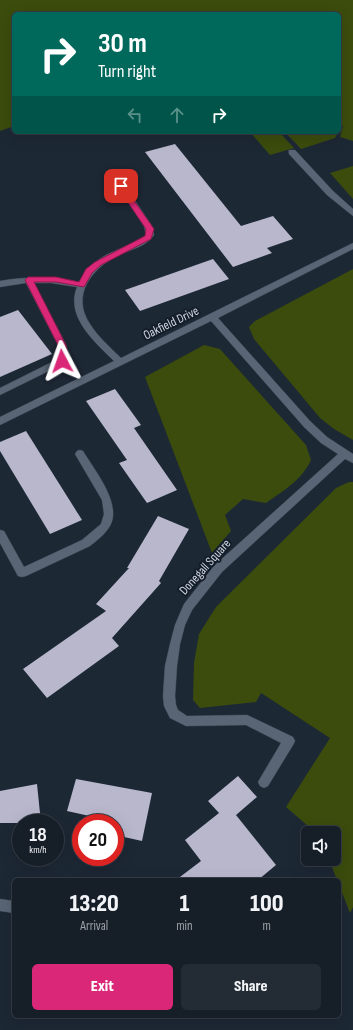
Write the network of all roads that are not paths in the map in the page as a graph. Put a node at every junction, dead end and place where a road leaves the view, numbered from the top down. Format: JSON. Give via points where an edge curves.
{"nodes":[{"id":1,"x":292,"y":152,"type":"dead end"},
{"id":2,"x":121,"y":186,"type":"dead end"},
{"id":3,"x":353,"y":213,"type":"edge"},
{"id":4,"x":353,"y":246,"type":"edge"},
{"id":5,"x":28,"y":280,"type":"junction"},
{"id":6,"x":0,"y":284,"type":"edge"},
{"id":7,"x":81,"y":285,"type":"junction"},
{"id":8,"x":212,"y":317,"type":"junction"},
{"id":9,"x":120,"y":362,"type":"junction"},
{"id":10,"x":0,"y":392,"type":"edge"},
{"id":11,"x":0,"y":421,"type":"edge"},
{"id":12,"x":80,"y":454,"type":"dead end"},
{"id":13,"x":349,"y":457,"type":"edge"},
{"id":14,"x":0,"y":534,"type":"edge"},
{"id":15,"x":264,"y":782,"type":"dead end"},
{"id":16,"x":0,"y":905,"type":"edge"},
{"id":17,"x":12,"y":907,"type":"edge"}],
"edges":[{"from":1,"to":3,"type":"street","via":[[330,193]]},
{"from":2,"to":7,"type":"street","via":[[148,226],[150,235],[98,263],[89,271]]},
{"from":4,"to":8,"type":"street","name":"Oakfield Drive"},
{"from":5,"to":6,"type":"street"},
{"from":5,"to":7,"type":"street","via":[[56,280]]},
{"from":5,"to":10,"type":"street","via":[[62,345],[64,354],[62,361]]},
{"from":7,"to":9,"type":"street","via":[[78,302],[84,322]]},
{"from":8,"to":9,"type":"street","name":"Oakfield Drive"},
{"from":8,"to":13,"type":"street","name":"Donegall Square","via":[[307,424],[324,440]]},
{"from":9,"to":11,"type":"street","name":"Oakfield Drive"},
{"from":12,"to":14,"type":"street","via":[[107,500],[109,510],[105,526],[94,537],[22,573]]},
{"from":13,"to":15,"type":"street","name":"Donegall Square","via":[[237,551],[214,574],[188,606],[174,644],[169,696],[174,714],[186,721],[247,720],[289,741]]},
{"from":16,"to":17,"type":"street"}]}
